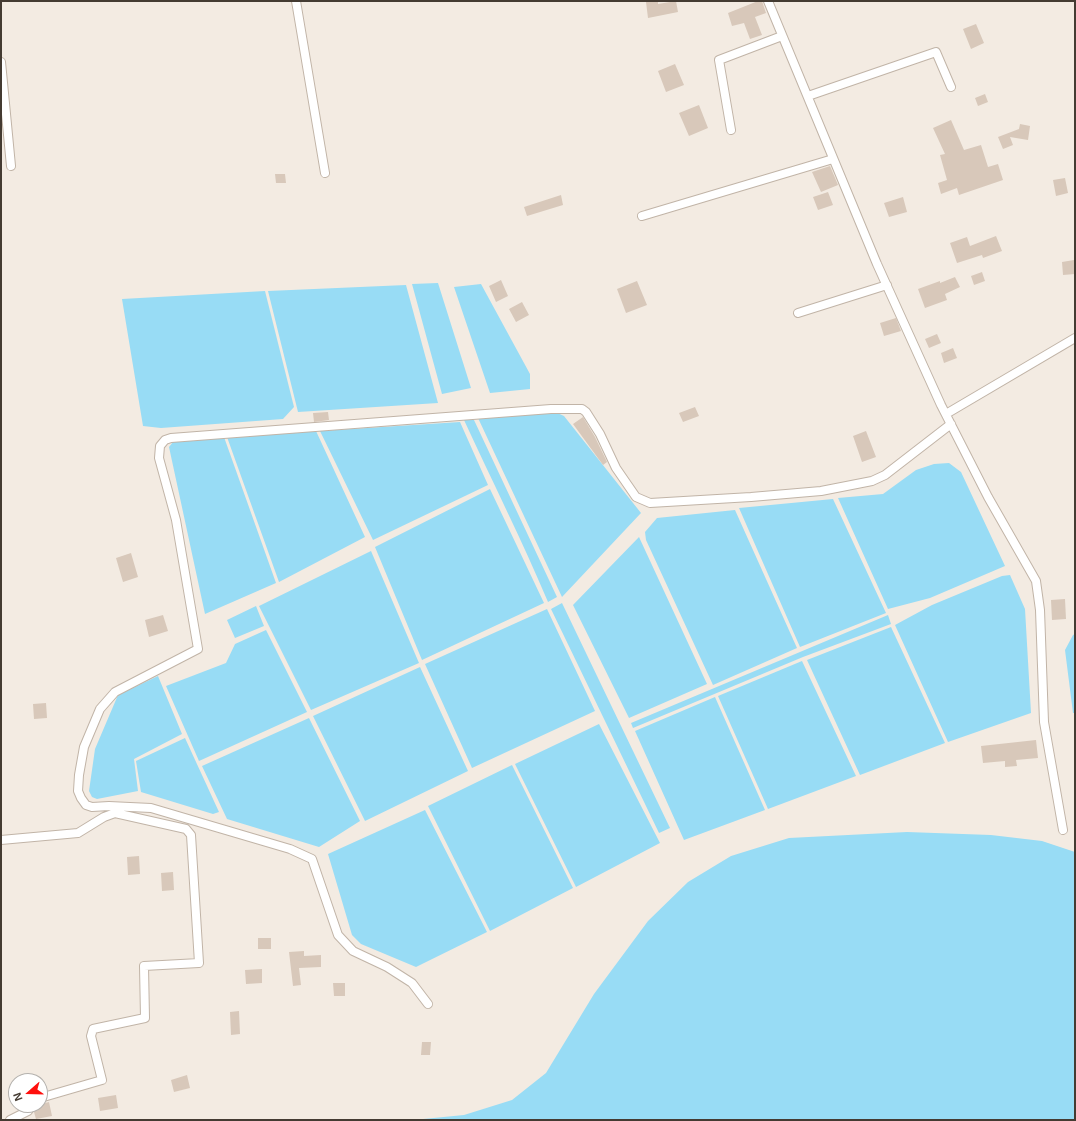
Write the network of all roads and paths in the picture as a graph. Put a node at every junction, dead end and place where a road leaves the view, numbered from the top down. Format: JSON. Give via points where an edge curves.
{"nodes":[{"id":1,"x":296,"y":1,"type":"edge"},
{"id":2,"x":768,"y":1,"type":"edge"},
{"id":3,"x":782,"y":36,"type":"junction"},
{"id":4,"x":1,"y":62,"type":"edge"},
{"id":5,"x":951,"y":87,"type":"dead end"},
{"id":6,"x":808,"y":96,"type":"junction"},
{"id":7,"x":731,"y":130,"type":"dead end"},
{"id":8,"x":833,"y":159,"type":"junction"},
{"id":9,"x":11,"y":166,"type":"dead end"},
{"id":10,"x":325,"y":173,"type":"dead end"},
{"id":11,"x":642,"y":216,"type":"dead end"},
{"id":12,"x":887,"y":285,"type":"junction"},
{"id":13,"x":798,"y":313,"type":"dead end"},
{"id":14,"x":1075,"y":338,"type":"edge"},
{"id":15,"x":946,"y":414,"type":"junction"},
{"id":16,"x":951,"y":424,"type":"junction"},
{"id":17,"x":1063,"y":830,"type":"dead end"},
{"id":18,"x":1,"y":840,"type":"edge"},
{"id":19,"x":428,"y":1004,"type":"dead end"},
{"id":20,"x":48,"y":1096,"type":"edge"},
{"id":21,"x":24,"y":1113,"type":"edge"},
{"id":22,"x":10,"y":1120,"type":"edge"}],
"edges":[{"from":1,"to":10,"type":"street"},
{"from":2,"to":3,"type":"street"},
{"from":3,"to":6,"type":"street"},
{"from":3,"to":7,"type":"street","via":[[719,60]]},
{"from":4,"to":9,"type":"street"},
{"from":5,"to":6,"type":"street","via":[[936,52]]},
{"from":6,"to":8,"type":"street"},
{"from":8,"to":11,"type":"street"},
{"from":8,"to":12,"type":"street"},
{"from":12,"to":13,"type":"street"},
{"from":12,"to":15,"type":"street"},
{"from":14,"to":15,"type":"street"},
{"from":15,"to":16,"type":"street"},
{"from":16,"to":17,"type":"street","via":[[988,497],[1036,581],[1040,610],[1044,722]]},
{"from":16,"to":19,"type":"street","via":[[885,475],[872,481],[821,491],[650,503],[636,497],[616,468],[600,434],[582,409],[551,409],[165,440],[160,446],[160,458],[176,520],[198,649],[115,692],[100,709],[84,747],[78,791],[86,805],[92,807],[151,808],[290,849],[312,859],[338,935],[353,951],[387,967],[412,983]]},
{"from":18,"to":20,"type":"street","via":[[78,833],[115,813],[186,829],[191,835],[199,963],[144,966],[145,1018],[93,1030],[91,1036],[102,1080]]},
{"from":21,"to":22,"type":"street"}]}
